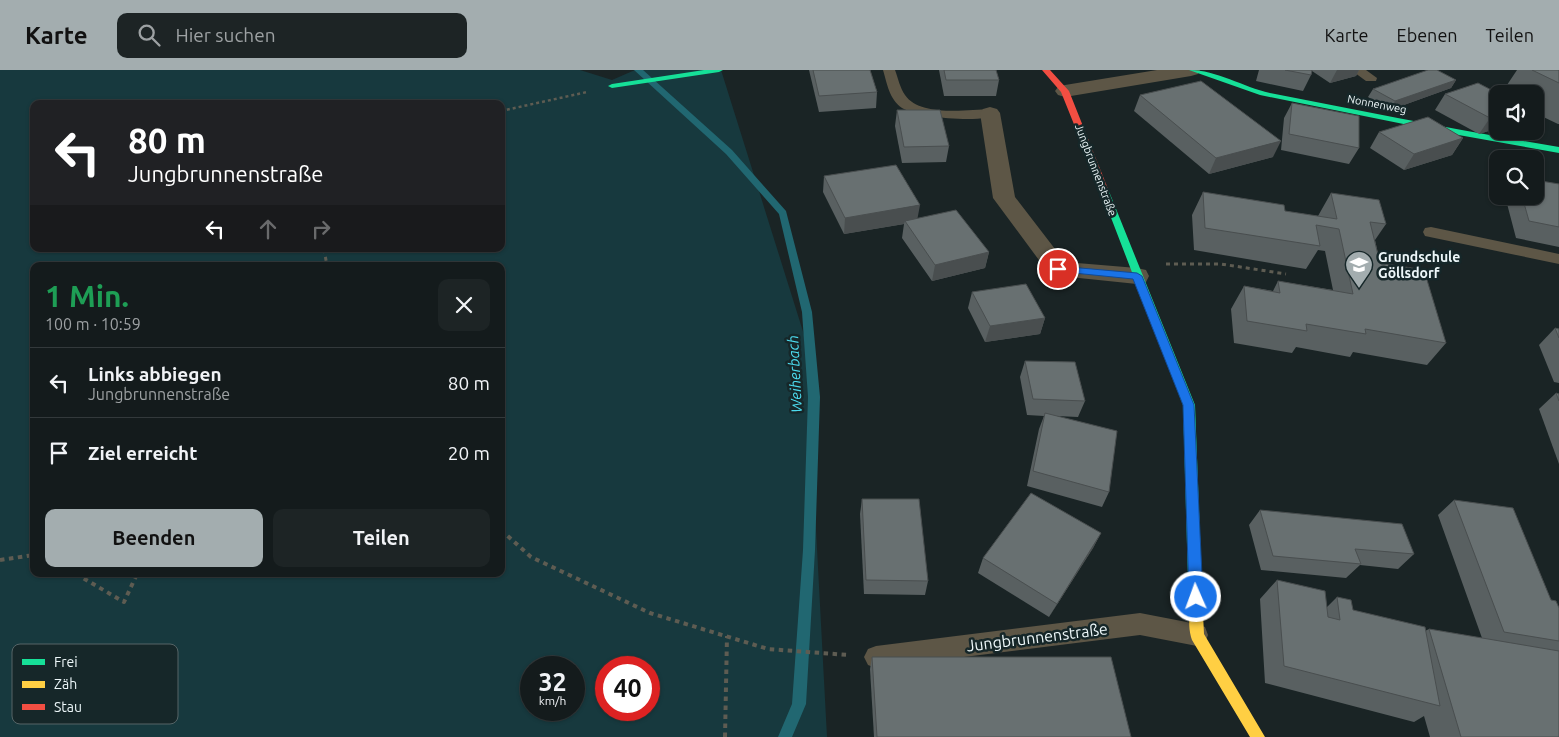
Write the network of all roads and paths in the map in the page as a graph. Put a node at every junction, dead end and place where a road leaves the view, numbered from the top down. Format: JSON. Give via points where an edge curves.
{"nodes":[{"id":1,"x":719,"y":70,"type":"edge"},
{"id":2,"x":889,"y":70,"type":"edge"},
{"id":3,"x":1046,"y":70,"type":"edge"},
{"id":4,"x":1192,"y":70,"type":"edge"},
{"id":5,"x":1357,"y":70,"type":"edge"},
{"id":6,"x":1371,"y":78,"type":"dead end"},
{"id":7,"x":612,"y":86,"type":"joint"},
{"id":8,"x":1065,"y":91,"type":"junction"},
{"id":9,"x":505,"y":110,"type":"edge"},
{"id":10,"x":990,"y":113,"type":"joint"},
{"id":11,"x":1559,"y":150,"type":"edge"},
{"id":12,"x":1431,"y":232,"type":"dead end"},
{"id":13,"x":1559,"y":259,"type":"edge"},
{"id":14,"x":1135,"y":270,"type":"junction"},
{"id":15,"x":1286,"y":274,"type":"dead end"},
{"id":16,"x":505,"y":534,"type":"edge"},
{"id":17,"x":30,"y":556,"type":"edge"},
{"id":18,"x":0,"y":560,"type":"edge"},
{"id":19,"x":81,"y":577,"type":"edge"},
{"id":20,"x":136,"y":577,"type":"edge"},
{"id":21,"x":1198,"y":635,"type":"junction"},
{"id":22,"x":727,"y":636,"type":"junction"},
{"id":23,"x":876,"y":657,"type":"joint"},
{"id":24,"x":725,"y":737,"type":"edge"},
{"id":25,"x":1258,"y":737,"type":"edge"}],
"edges":[{"from":1,"to":7,"type":"street"},
{"from":2,"to":10,"type":"lane","via":[[899,97],[912,108],[930,114]]},
{"from":3,"to":8,"type":"street","name":"Jungbrunnenstraße"},
{"from":4,"to":8,"type":"street"},
{"from":4,"to":11,"type":"street","name":"Nonnenweg","via":[[1260,93]]},
{"from":5,"to":6,"type":"lane"},
{"from":7,"to":9,"type":"path"},
{"from":8,"to":14,"type":"street","name":"Jungbrunnenstraße"},
{"from":10,"to":14,"type":"street","via":[[1004,198],[1058,269]]},
{"from":12,"to":13,"type":"lane"},
{"from":14,"to":15,"type":"path","via":[[1221,264]]},
{"from":14,"to":21,"type":"street","name":"Jungbrunnenstraße","via":[[1189,405]]},
{"from":16,"to":22,"type":"path","via":[[531,557],[650,613]]},
{"from":17,"to":18,"type":"path"},
{"from":19,"to":20,"type":"path","via":[[124,602]]},
{"from":21,"to":23,"type":"lane","name":"Jungbrunnenstraße","via":[[1140,624]]},
{"from":21,"to":25,"type":"street","name":"Jungbrunnenstraße"},
{"from":22,"to":23,"type":"path","via":[[768,649]]},
{"from":22,"to":24,"type":"path"}]}
